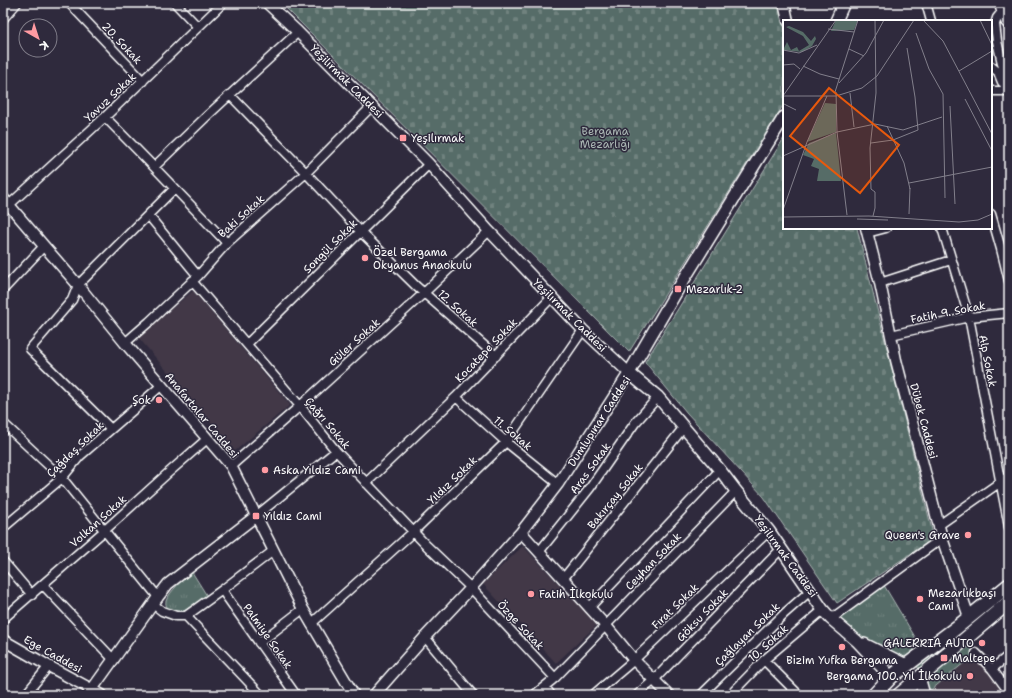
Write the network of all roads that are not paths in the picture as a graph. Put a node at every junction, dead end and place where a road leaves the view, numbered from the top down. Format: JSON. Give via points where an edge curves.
{"nodes":[{"id":1,"x":16,"y":3,"type":"edge"},
{"id":2,"x":69,"y":3,"type":"edge"},
{"id":3,"x":175,"y":3,"type":"edge"},
{"id":4,"x":224,"y":3,"type":"edge"},
{"id":5,"x":267,"y":3,"type":"edge"},
{"id":6,"x":784,"y":3,"type":"edge"},
{"id":7,"x":844,"y":3,"type":"edge"},
{"id":8,"x":926,"y":3,"type":"edge"},
{"id":9,"x":999,"y":3,"type":"edge"},
{"id":10,"x":1001,"y":13,"type":"junction"},
{"id":11,"x":3,"y":19,"type":"edge"},
{"id":12,"x":788,"y":20,"type":"edge"},
{"id":13,"x":836,"y":20,"type":"edge"},
{"id":14,"x":931,"y":20,"type":"edge"},
{"id":15,"x":198,"y":27,"type":"junction"},
{"id":16,"x":1009,"y":27,"type":"edge"},
{"id":17,"x":298,"y":32,"type":"junction"},
{"id":18,"x":992,"y":67,"type":"edge"},
{"id":19,"x":143,"y":81,"type":"junction"},
{"id":20,"x":1007,"y":90,"type":"edge"},
{"id":21,"x":992,"y":91,"type":"edge"},
{"id":22,"x":230,"y":95,"type":"junction"},
{"id":23,"x":372,"y":106,"type":"junction"},
{"id":24,"x":105,"y":117,"type":"junction"},
{"id":25,"x":783,"y":119,"type":"edge"},
{"id":26,"x":428,"y":164,"type":"junction"},
{"id":27,"x":154,"y":166,"type":"junction"},
{"id":28,"x":306,"y":173,"type":"junction"},
{"id":29,"x":175,"y":188,"type":"junction"},
{"id":30,"x":6,"y":201,"type":"edge"},
{"id":31,"x":148,"y":215,"type":"junction"},
{"id":32,"x":992,"y":218,"type":"edge"},
{"id":33,"x":876,"y":229,"type":"edge"},
{"id":34,"x":942,"y":229,"type":"edge"},
{"id":35,"x":866,"y":230,"type":"edge"},
{"id":36,"x":360,"y":231,"type":"junction"},
{"id":37,"x":489,"y":231,"type":"junction"},
{"id":38,"x":227,"y":244,"type":"junction"},
{"id":39,"x":44,"y":246,"type":"junction"},
{"id":40,"x":950,"y":260,"type":"junction"},
{"id":41,"x":195,"y":278,"type":"junction"},
{"id":42,"x":1009,"y":281,"type":"edge"},
{"id":43,"x":880,"y":283,"type":"junction"},
{"id":44,"x":78,"y":285,"type":"junction"},
{"id":45,"x":3,"y":290,"type":"edge"},
{"id":46,"x":424,"y":293,"type":"junction"},
{"id":47,"x":552,"y":297,"type":"junction"},
{"id":48,"x":1009,"y":313,"type":"edge"},
{"id":49,"x":969,"y":317,"type":"junction"},
{"id":50,"x":583,"y":330,"type":"junction"},
{"id":51,"x":891,"y":335,"type":"junction"},
{"id":52,"x":125,"y":343,"type":"junction"},
{"id":53,"x":247,"y":344,"type":"junction"},
{"id":54,"x":496,"y":356,"type":"junction"},
{"id":55,"x":629,"y":373,"type":"junction"},
{"id":56,"x":162,"y":385,"type":"junction"},
{"id":57,"x":456,"y":397,"type":"junction"},
{"id":58,"x":658,"y":397,"type":"junction"},
{"id":59,"x":300,"y":406,"type":"junction"},
{"id":60,"x":3,"y":423,"type":"edge"},
{"id":61,"x":684,"y":427,"type":"junction"},
{"id":62,"x":110,"y":429,"type":"junction"},
{"id":63,"x":207,"y":439,"type":"junction"},
{"id":64,"x":506,"y":442,"type":"junction"},
{"id":65,"x":336,"y":451,"type":"junction"},
{"id":66,"x":231,"y":466,"type":"junction"},
{"id":67,"x":720,"y":470,"type":"junction"},
{"id":68,"x":1009,"y":476,"type":"edge"},
{"id":69,"x":62,"y":478,"type":"junction"},
{"id":70,"x":1000,"y":482,"type":"junction"},
{"id":71,"x":366,"y":483,"type":"junction"},
{"id":72,"x":558,"y":484,"type":"junction"},
{"id":73,"x":736,"y":491,"type":"junction"},
{"id":74,"x":256,"y":516,"type":"junction"},
{"id":75,"x":939,"y":525,"type":"junction"},
{"id":76,"x":1009,"y":527,"type":"edge"},
{"id":77,"x":3,"y":528,"type":"edge"},
{"id":78,"x":769,"y":531,"type":"junction"},
{"id":79,"x":104,"y":532,"type":"junction"},
{"id":80,"x":414,"y":532,"type":"junction"},
{"id":81,"x":521,"y":532,"type":"junction"},
{"id":82,"x":942,"y":538,"type":"junction"},
{"id":83,"x":781,"y":549,"type":"junction"},
{"id":84,"x":273,"y":551,"type":"junction"},
{"id":85,"x":539,"y":552,"type":"junction"},
{"id":86,"x":3,"y":561,"type":"edge"},
{"id":87,"x":563,"y":579,"type":"junction"},
{"id":88,"x":1009,"y":585,"type":"edge"},
{"id":89,"x":43,"y":586,"type":"junction"},
{"id":90,"x":471,"y":588,"type":"junction"},
{"id":91,"x":222,"y":590,"type":"junction"},
{"id":92,"x":810,"y":591,"type":"junction"},
{"id":93,"x":32,"y":595,"type":"junction"},
{"id":94,"x":155,"y":601,"type":"junction"},
{"id":95,"x":1009,"y":602,"type":"edge"},
{"id":96,"x":589,"y":608,"type":"junction"},
{"id":97,"x":303,"y":609,"type":"junction"},
{"id":98,"x":824,"y":610,"type":"junction"},
{"id":99,"x":186,"y":616,"type":"junction"},
{"id":100,"x":969,"y":617,"type":"junction"},
{"id":101,"x":831,"y":619,"type":"junction"},
{"id":102,"x":3,"y":620,"type":"edge"},
{"id":103,"x":311,"y":624,"type":"junction"},
{"id":104,"x":606,"y":626,"type":"junction"},
{"id":105,"x":425,"y":637,"type":"junction"},
{"id":106,"x":3,"y":640,"type":"edge"},
{"id":107,"x":857,"y":641,"type":"junction"},
{"id":108,"x":259,"y":643,"type":"junction"},
{"id":109,"x":976,"y":653,"type":"dead end"},
{"id":110,"x":1009,"y":655,"type":"edge"},
{"id":111,"x":114,"y":660,"type":"junction"},
{"id":112,"x":634,"y":660,"type":"junction"},
{"id":113,"x":764,"y":660,"type":"junction"},
{"id":114,"x":906,"y":665,"type":"junction"},
{"id":115,"x":49,"y":666,"type":"junction"},
{"id":116,"x":992,"y":669,"type":"junction"},
{"id":117,"x":891,"y":677,"type":"junction"},
{"id":118,"x":919,"y":677,"type":"junction"},
{"id":119,"x":556,"y":678,"type":"junction"},
{"id":120,"x":654,"y":680,"type":"junction"},
{"id":121,"x":545,"y":687,"type":"junction"},
{"id":122,"x":90,"y":692,"type":"edge"},
{"id":123,"x":1009,"y":692,"type":"edge"},
{"id":124,"x":905,"y":693,"type":"edge"},
{"id":125,"x":25,"y":695,"type":"edge"},
{"id":126,"x":102,"y":695,"type":"edge"},
{"id":127,"x":261,"y":695,"type":"edge"},
{"id":128,"x":296,"y":695,"type":"edge"},
{"id":129,"x":354,"y":695,"type":"edge"},
{"id":130,"x":374,"y":695,"type":"edge"},
{"id":131,"x":473,"y":695,"type":"edge"},
{"id":132,"x":534,"y":695,"type":"edge"},
{"id":133,"x":552,"y":695,"type":"edge"},
{"id":134,"x":593,"y":695,"type":"edge"},
{"id":135,"x":637,"y":695,"type":"edge"},
{"id":136,"x":669,"y":695,"type":"edge"},
{"id":137,"x":700,"y":695,"type":"edge"},
{"id":138,"x":730,"y":695,"type":"edge"},
{"id":139,"x":799,"y":695,"type":"edge"},
{"id":140,"x":874,"y":695,"type":"edge"},
{"id":141,"x":924,"y":695,"type":"edge"}],
"edges":[{"from":1,"to":11,"type":"street"},
{"from":2,"to":19,"type":"street","name":"20. Sokak"},
{"from":3,"to":15,"type":"street"},
{"from":4,"to":15,"type":"street","name":"Yavuz Sokak"},
{"from":5,"to":17,"type":"street","name":"Yeşilırmak Caddesi"},
{"from":6,"to":12,"type":"street"},
{"from":7,"to":13,"type":"main road"},
{"from":8,"to":14,"type":"street"},
{"from":9,"to":10,"type":"street"},
{"from":10,"to":16,"type":"street"},
{"from":10,"to":20,"type":"street","via":[[997,18],[995,31]]},
{"from":15,"to":19,"type":"street","name":"Yavuz Sokak"},
{"from":17,"to":22,"type":"street"},
{"from":17,"to":23,"type":"street","name":"Yeşilırmak Caddesi"},
{"from":18,"to":20,"type":"street","via":[[998,72]]},
{"from":19,"to":24,"type":"street","name":"Yavuz Sokak"},
{"from":20,"to":21,"type":"street"},
{"from":22,"to":27,"type":"street"},
{"from":22,"to":28,"type":"street","name":"12. Sokak"},
{"from":23,"to":26,"type":"street","name":"Yeşilırmak Caddesi"},
{"from":23,"to":28,"type":"street","name":"Baki Sokak"},
{"from":24,"to":27,"type":"street"},
{"from":24,"to":30,"type":"street","name":"Yavuz Sokak"},
{"from":25,"to":55,"type":"main road","name":"Dumlupınar Caddesi"},
{"from":26,"to":36,"type":"street","name":"Songül Sokak"},
{"from":26,"to":37,"type":"street","name":"Yeşilırmak Caddesi"},
{"from":27,"to":29,"type":"street"},
{"from":28,"to":36,"type":"street","name":"12. Sokak"},
{"from":28,"to":38,"type":"street","name":"Baki Sokak"},
{"from":29,"to":31,"type":"street"},
{"from":29,"to":38,"type":"street"},
{"from":30,"to":39,"type":"street","name":"Anafartalar Caddesi"},
{"from":31,"to":41,"type":"street","name":"Çağrı Sokak"},
{"from":31,"to":44,"type":"street"},
{"from":32,"to":42,"type":"street"},
{"from":33,"to":35,"type":"street"},
{"from":34,"to":40,"type":"street","name":"Alp Sokak"},
{"from":35,"to":43,"type":"street","name":"Dübek Caddesi"},
{"from":36,"to":46,"type":"street","name":"12. Sokak"},
{"from":36,"to":53,"type":"street","name":"Songül Sokak"},
{"from":37,"to":46,"type":"street","name":"Güler Sokak"},
{"from":37,"to":47,"type":"street","name":"Yeşilırmak Caddesi"},
{"from":38,"to":41,"type":"street","name":"Baki Sokak"},
{"from":39,"to":44,"type":"street","name":"Anafartalar Caddesi"},
{"from":39,"to":45,"type":"street"},
{"from":40,"to":43,"type":"street"},
{"from":40,"to":49,"type":"street","name":"Alp Sokak"},
{"from":41,"to":52,"type":"street","name":"Baki Sokak"},
{"from":41,"to":53,"type":"street","name":"Çağrı Sokak"},
{"from":43,"to":51,"type":"street","name":"Dübek Caddesi"},
{"from":44,"to":52,"type":"street","name":"Anafartalar Caddesi"},
{"from":44,"to":62,"type":"street","via":[[72,300],[30,349]]},
{"from":46,"to":54,"type":"street","name":"12. Sokak"},
{"from":46,"to":59,"type":"street","name":"Güler Sokak"},
{"from":47,"to":50,"type":"street","name":"Yeşilırmak Caddesi"},
{"from":47,"to":54,"type":"street","name":"Kocatepe Sokak"},
{"from":48,"to":49,"type":"street","name":"Fatih 9. Sokak"},
{"from":49,"to":51,"type":"street","name":"Fatih 9. Sokak"},
{"from":49,"to":70,"type":"street","name":"Alp Sokak"},
{"from":50,"to":55,"type":"street","name":"Yeşilırmak Caddesi"},
{"from":50,"to":64,"type":"street","name":"Yıldız Sokak"},
{"from":51,"to":75,"type":"street","name":"Dübek Caddesi"},
{"from":52,"to":56,"type":"street","name":"Anafartalar Caddesi"},
{"from":53,"to":59,"type":"street","name":"Çağrı Sokak"},
{"from":54,"to":57,"type":"street","name":"Kocatepe Sokak"},
{"from":55,"to":58,"type":"main road","name":"Yeşilırmak Caddesi"},
{"from":55,"to":72,"type":"street","name":"Dumlupınar Caddesi"},
{"from":56,"to":62,"type":"street","name":"Çağdaş Sokak"},
{"from":56,"to":63,"type":"street","name":"Anafartalar Caddesi"},
{"from":57,"to":64,"type":"street","name":"11. Sokak"},
{"from":57,"to":71,"type":"street","name":"Kocatepe Sokak"},
{"from":58,"to":61,"type":"main road","name":"Yeşilırmak Caddesi"},
{"from":58,"to":85,"type":"street","name":"Aras Sokak","via":[[635,423],[590,488]]},
{"from":59,"to":65,"type":"street","name":"Çağrı Sokak"},
{"from":59,"to":66,"type":"street","name":"Güler Sokak"},
{"from":60,"to":69,"type":"street"},
{"from":61,"to":67,"type":"main road","name":"Yeşilırmak Caddesi"},
{"from":61,"to":87,"type":"street","name":"Bakırçay Sokak"},
{"from":62,"to":69,"type":"street","name":"Çağdaş Sokak","via":[[80,456]]},
{"from":63,"to":66,"type":"street","name":"Anafartalar Caddesi"},
{"from":63,"to":79,"type":"street","name":"Volkan Sokak"},
{"from":64,"to":72,"type":"street","name":"11. Sokak"},
{"from":64,"to":80,"type":"street","name":"Yıldız Sokak"},
{"from":65,"to":71,"type":"street","name":"Çağrı Sokak"},
{"from":65,"to":74,"type":"street"},
{"from":66,"to":74,"type":"street","name":"Anafartalar Caddesi"},
{"from":67,"to":73,"type":"main road","name":"Yeşilırmak Caddesi"},
{"from":67,"to":96,"type":"street"},
{"from":68,"to":70,"type":"street"},
{"from":69,"to":77,"type":"street","name":"Çağdaş Sokak"},
{"from":69,"to":79,"type":"street"},
{"from":70,"to":75,"type":"street"},
{"from":70,"to":76,"type":"street","name":"Alp Sokak"},
{"from":71,"to":80,"type":"street","name":"Çağrı Sokak"},
{"from":72,"to":81,"type":"street","name":"Dumlupınar Caddesi"},
{"from":73,"to":78,"type":"main road","name":"Yeşilırmak Caddesi"},
{"from":73,"to":104,"type":"street","name":"Ceyhan Sokak"},
{"from":74,"to":84,"type":"street","name":"Anafartalar Caddesi"},
{"from":74,"to":94,"type":"street","via":[[168,584]]},
{"from":75,"to":82,"type":"street","name":"Dübek Caddesi"},
{"from":78,"to":83,"type":"main road","name":"Yeşilırmak Caddesi"},
{"from":78,"to":112,"type":"street","name":"Fırat Sokak"},
{"from":79,"to":89,"type":"street","name":"Volkan Sokak"},
{"from":79,"to":94,"type":"street"},
{"from":80,"to":90,"type":"street","name":"Çağrı Sokak"},
{"from":80,"to":103,"type":"street","name":"Yıldız Sokak"},
{"from":81,"to":85,"type":"street"},
{"from":81,"to":90,"type":"street","name":"Dumlupınar Caddesi"},
{"from":82,"to":100,"type":"street","name":"Dübek Caddesi"},
{"from":82,"to":101,"type":"street"},
{"from":83,"to":92,"type":"main road","name":"Yeşilırmak Caddesi"},
{"from":83,"to":120,"type":"street","name":"Göksu Sokak"},
{"from":84,"to":91,"type":"street"},
{"from":84,"to":97,"type":"street","name":"Anafartalar Caddesi"},
{"from":85,"to":87,"type":"street"},
{"from":86,"to":93,"type":"street"},
{"from":87,"to":96,"type":"street"},
{"from":88,"to":100,"type":"main road"},
{"from":89,"to":93,"type":"street","name":"Volkan Sokak"},
{"from":89,"to":111,"type":"street"},
{"from":90,"to":105,"type":"street","name":"Dumlupınar Caddesi"},
{"from":90,"to":119,"type":"street","name":"Özge Sokak"},
{"from":91,"to":99,"type":"street"},
{"from":91,"to":108,"type":"street","name":"Palmiye Sokak"},
{"from":92,"to":98,"type":"main road","name":"Yeşilırmak Caddesi"},
{"from":92,"to":137,"type":"street","name":"Çağlayan Sokak"},
{"from":93,"to":102,"type":"street","name":"Volkan Sokak"},
{"from":94,"to":99,"type":"street","via":[[162,611],[176,616]]},
{"from":94,"to":111,"type":"street"},
{"from":95,"to":118,"type":"main road"},
{"from":96,"to":104,"type":"street"},
{"from":97,"to":103,"type":"street","name":"Anafartalar Caddesi"},
{"from":97,"to":108,"type":"street"},
{"from":98,"to":101,"type":"main road","name":"Yeşilırmak Caddesi"},
{"from":98,"to":113,"type":"street","name":"10. Sokak"},
{"from":99,"to":127,"type":"street"},
{"from":100,"to":114,"type":"main road"},
{"from":101,"to":107,"type":"main road","name":"Yeşilırmak Caddesi"},
{"from":103,"to":129,"type":"street","name":"Anafartalar Caddesi"},
{"from":104,"to":112,"type":"street"},
{"from":104,"to":119,"type":"street","name":"Ceyhan Sokak"},
{"from":105,"to":130,"type":"street","name":"Dumlupınar Caddesi"},
{"from":105,"to":131,"type":"street"},
{"from":106,"to":115,"type":"street","name":"Ege Caddesi"},
{"from":107,"to":114,"type":"main road","name":"Yeşilırmak Caddesi"},
{"from":107,"to":117,"type":"main road","name":"Yeşilırmak Caddesi"},
{"from":108,"to":128,"type":"street","name":"Palmiye Sokak"},
{"from":109,"to":116,"type":"street"},
{"from":110,"to":116,"type":"street"},
{"from":111,"to":122,"type":"street"},
{"from":112,"to":120,"type":"street"},
{"from":112,"to":134,"type":"street","name":"Fırat Sokak"},
{"from":113,"to":138,"type":"street","name":"10. Sokak"},
{"from":113,"to":139,"type":"street"},
{"from":114,"to":117,"type":"main road"},
{"from":114,"to":118,"type":"main road"},
{"from":115,"to":122,"type":"street","name":"Ege Caddesi"},
{"from":115,"to":125,"type":"street"},
{"from":116,"to":123,"type":"street"},
{"from":117,"to":124,"type":"main road"},
{"from":117,"to":140,"type":"main road"},
{"from":118,"to":124,"type":"main road"},
{"from":118,"to":141,"type":"main road"},
{"from":119,"to":121,"type":"street","name":"Ceyhan Sokak"},
{"from":120,"to":135,"type":"street","name":"Göksu Sokak"},
{"from":120,"to":136,"type":"street"},
{"from":121,"to":132,"type":"street","name":"Ceyhan Sokak"},
{"from":121,"to":133,"type":"street"},
{"from":122,"to":126,"type":"street"}]}
